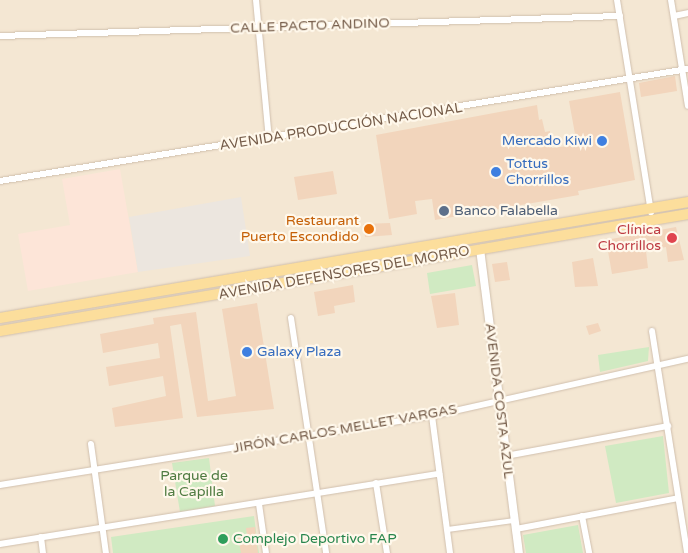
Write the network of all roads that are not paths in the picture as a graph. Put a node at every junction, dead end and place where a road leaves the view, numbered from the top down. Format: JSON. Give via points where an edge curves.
{"nodes":[{"id":1,"x":256,"y":0,"type":"edge"},
{"id":2,"x":617,"y":0,"type":"edge"},
{"id":3,"x":671,"y":0,"type":"edge"},
{"id":4,"x":688,"y":13,"type":"edge"},
{"id":5,"x":620,"y":16,"type":"junction"},
{"id":6,"x":674,"y":16,"type":"junction"},
{"id":7,"x":255,"y":28,"type":"junction"},
{"id":8,"x":0,"y":36,"type":"edge"},
{"id":9,"x":685,"y":70,"type":"edge"},
{"id":10,"x":629,"y":79,"type":"junction"},
{"id":11,"x":688,"y":106,"type":"edge"},
{"id":12,"x":269,"y":139,"type":"junction"},
{"id":13,"x":0,"y":181,"type":"edge"},
{"id":14,"x":688,"y":202,"type":"edge"},
{"id":15,"x":650,"y":208,"type":"junction"},
{"id":16,"x":688,"y":214,"type":"edge"},
{"id":17,"x":652,"y":220,"type":"junction"},
{"id":18,"x":480,"y":249,"type":"junction"},
{"id":19,"x":154,"y":293,"type":"junction"},
{"id":20,"x":156,"y":306,"type":"junction"},
{"id":21,"x":0,"y":318,"type":"edge"},
{"id":22,"x":291,"y":318,"type":"dead end"},
{"id":23,"x":0,"y":331,"type":"edge"},
{"id":24,"x":652,"y":331,"type":"dead end"},
{"id":25,"x":688,"y":359,"type":"edge"},
{"id":26,"x":658,"y":364,"type":"junction"},
{"id":27,"x":499,"y":399,"type":"junction"},
{"id":28,"x":432,"y":416,"type":"junction"},
{"id":29,"x":668,"y":426,"type":"junction"},
{"id":30,"x":311,"y":436,"type":"junction"},
{"id":31,"x":91,"y":444,"type":"dead end"},
{"id":32,"x":506,"y":456,"type":"junction"},
{"id":33,"x":95,"y":470,"type":"junction"},
{"id":34,"x":439,"y":474,"type":"junction"},
{"id":35,"x":376,"y":483,"type":"junction"},
{"id":36,"x":0,"y":485,"type":"edge"},
{"id":37,"x":319,"y":495,"type":"junction"},
{"id":38,"x":678,"y":498,"type":"junction"},
{"id":39,"x":259,"y":504,"type":"junction"},
{"id":40,"x":582,"y":516,"type":"junction"},
{"id":41,"x":514,"y":520,"type":"junction"},
{"id":42,"x":103,"y":528,"type":"junction"},
{"id":43,"x":447,"y":529,"type":"junction"},
{"id":44,"x":516,"y":529,"type":"junction"},
{"id":45,"x":686,"y":534,"type":"edge"},
{"id":46,"x":41,"y":538,"type":"junction"},
{"id":47,"x":0,"y":544,"type":"edge"},
{"id":48,"x":43,"y":553,"type":"edge"},
{"id":49,"x":106,"y":553,"type":"edge"},
{"id":50,"x":266,"y":553,"type":"edge"},
{"id":51,"x":326,"y":553,"type":"edge"},
{"id":52,"x":386,"y":553,"type":"edge"},
{"id":53,"x":450,"y":553,"type":"edge"},
{"id":54,"x":519,"y":553,"type":"edge"},
{"id":55,"x":589,"y":553,"type":"edge"},
{"id":56,"x":688,"y":553,"type":"edge"}],
"edges":[{"from":1,"to":7,"type":"street"},
{"from":2,"to":5,"type":"street"},
{"from":3,"to":6,"type":"street"},
{"from":4,"to":6,"type":"street"},
{"from":5,"to":7,"type":"street","name":"CALLE PACTO ANDINO"},
{"from":5,"to":10,"type":"street"},
{"from":6,"to":9,"type":"street"},
{"from":7,"to":8,"type":"street","name":"CALLE PACTO ANDINO"},
{"from":7,"to":12,"type":"street"},
{"from":9,"to":10,"type":"street","name":"AVENIDA PRODUCCIÓN NACIONAL"},
{"from":9,"to":11,"type":"street"},
{"from":10,"to":12,"type":"street","name":"AVENIDA PRODUCCIÓN NACIONAL"},
{"from":10,"to":15,"type":"street"},
{"from":12,"to":13,"type":"street","name":"AVENIDA PRODUCCIÓN NACIONAL"},
{"from":14,"to":15,"type":"main road","name":"AVENIDA DEFENSORES DEL MORRO"},
{"from":15,"to":17,"type":"street"},
{"from":15,"to":19,"type":"main road","name":"AVENIDA DEFENSORES DEL MORRO"},
{"from":16,"to":17,"type":"main road","name":"AVENIDA DEFENSORES DEL MORRO"},
{"from":17,"to":18,"type":"main road","name":"AVENIDA DEFENSORES DEL MORRO"},
{"from":18,"to":20,"type":"main road","name":"AVENIDA DEFENSORES DEL MORRO"},
{"from":18,"to":27,"type":"street","name":"AVENIDA COSTA AZUL"},
{"from":19,"to":20,"type":"main road"},
{"from":19,"to":21,"type":"main road","name":"AVENIDA DEFENSORES DEL MORRO"},
{"from":20,"to":23,"type":"main road","name":"AVENIDA DEFENSORES DEL MORRO"},
{"from":22,"to":30,"type":"street"},
{"from":24,"to":26,"type":"street"},
{"from":25,"to":26,"type":"street","name":"JIRÓN CARLOS MELLET VARGAS"},
{"from":26,"to":27,"type":"street","name":"JIRÓN CARLOS MELLET VARGAS"},
{"from":26,"to":29,"type":"street"},
{"from":27,"to":28,"type":"street","name":"JIRÓN CARLOS MELLET VARGAS"},
{"from":27,"to":32,"type":"street","name":"AVENIDA COSTA AZUL"},
{"from":28,"to":30,"type":"street","name":"JIRÓN CARLOS MELLET VARGAS"},
{"from":28,"to":34,"type":"street"},
{"from":29,"to":32,"type":"street"},
{"from":29,"to":38,"type":"street"},
{"from":30,"to":33,"type":"street","name":"JIRÓN CARLOS MELLET VARGAS"},
{"from":30,"to":37,"type":"street"},
{"from":31,"to":33,"type":"street"},
{"from":32,"to":41,"type":"street","name":"AVENIDA COSTA AZUL"},
{"from":33,"to":36,"type":"street","name":"JIRÓN CARLOS MELLET VARGAS"},
{"from":33,"to":42,"type":"street"},
{"from":34,"to":35,"type":"street"},
{"from":34,"to":43,"type":"street"},
{"from":35,"to":37,"type":"street"},
{"from":35,"to":52,"type":"street"},
{"from":37,"to":39,"type":"street"},
{"from":37,"to":51,"type":"street"},
{"from":38,"to":40,"type":"street"},
{"from":38,"to":45,"type":"street"},
{"from":39,"to":42,"type":"street"},
{"from":39,"to":50,"type":"street"},
{"from":40,"to":44,"type":"street"},
{"from":40,"to":55,"type":"street"},
{"from":41,"to":43,"type":"street"},
{"from":41,"to":44,"type":"street","name":"AVENIDA COSTA AZUL"},
{"from":42,"to":46,"type":"street"},
{"from":42,"to":49,"type":"street"},
{"from":43,"to":53,"type":"street"},
{"from":44,"to":54,"type":"street","name":"AVENIDA COSTA AZUL"},
{"from":45,"to":56,"type":"street"},
{"from":46,"to":47,"type":"street"},
{"from":46,"to":48,"type":"street"}]}
